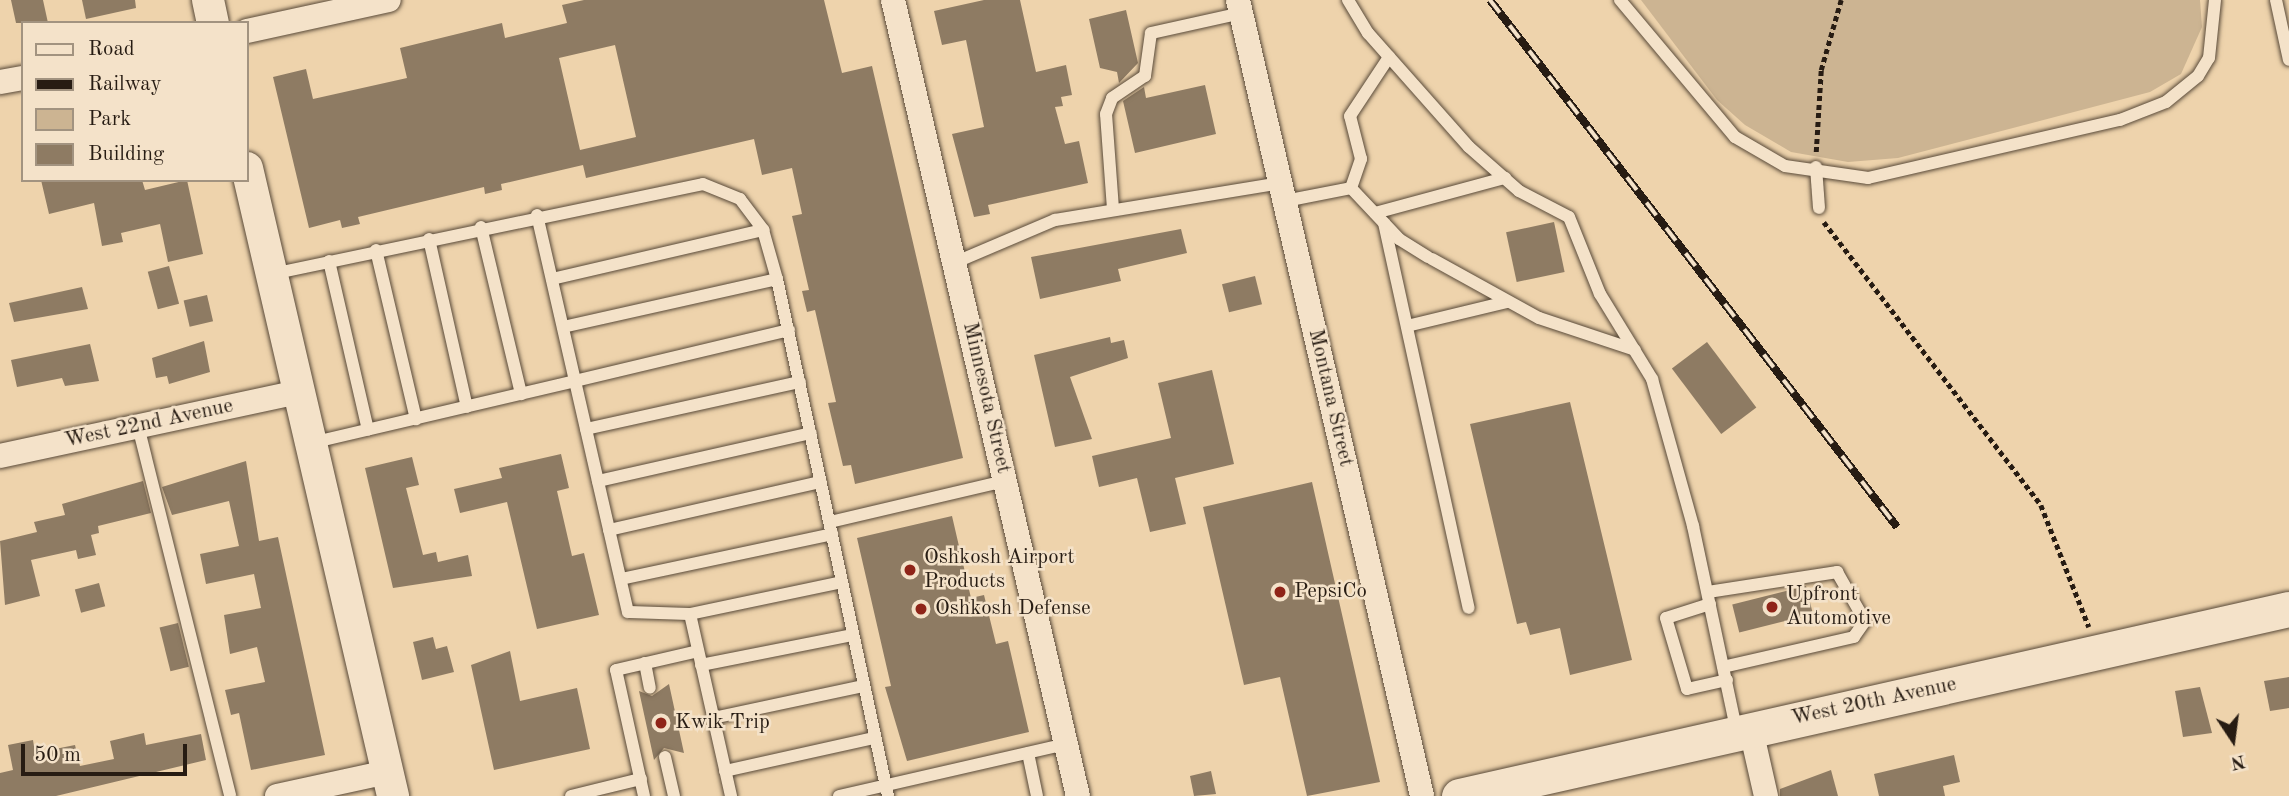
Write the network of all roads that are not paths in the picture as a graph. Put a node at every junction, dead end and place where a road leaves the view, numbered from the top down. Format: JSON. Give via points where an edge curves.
{"nodes":[{"id":1,"x":208,"y":0,"type":"edge"},
{"id":2,"x":389,"y":0,"type":"edge"},
{"id":3,"x":893,"y":0,"type":"edge"},
{"id":4,"x":1348,"y":0,"type":"edge"},
{"id":5,"x":1620,"y":0,"type":"edge"},
{"id":6,"x":2215,"y":0,"type":"edge"},
{"id":7,"x":2276,"y":0,"type":"edge"},
{"id":8,"x":1240,"y":7,"type":"edge"},
{"id":9,"x":213,"y":21,"type":"edge"},
{"id":10,"x":248,"y":31,"type":"edge"},
{"id":11,"x":1389,"y":57,"type":"junction"},
{"id":12,"x":2289,"y":60,"type":"edge"},
{"id":13,"x":21,"y":78,"type":"edge"},
{"id":14,"x":0,"y":82,"type":"edge"},
{"id":15,"x":1816,"y":170,"type":"junction"},
{"id":16,"x":248,"y":172,"type":"edge"},
{"id":17,"x":1505,"y":178,"type":"junction"},
{"id":18,"x":1351,"y":188,"type":"junction"},
{"id":19,"x":1283,"y":192,"type":"junction"},
{"id":20,"x":1819,"y":208,"type":"road end"},
{"id":21,"x":1113,"y":209,"type":"junction"},
{"id":22,"x":1375,"y":213,"type":"junction"},
{"id":23,"x":537,"y":215,"type":"junction"},
{"id":24,"x":1384,"y":223,"type":"junction"},
{"id":25,"x":481,"y":227,"type":"junction"},
{"id":26,"x":763,"y":230,"type":"junction"},
{"id":27,"x":429,"y":239,"type":"junction"},
{"id":28,"x":376,"y":250,"type":"junction"},
{"id":29,"x":329,"y":261,"type":"junction"},
{"id":30,"x":954,"y":263,"type":"junction"},
{"id":31,"x":272,"y":274,"type":"junction"},
{"id":32,"x":552,"y":279,"type":"junction"},
{"id":33,"x":777,"y":279,"type":"junction"},
{"id":34,"x":1507,"y":302,"type":"junction"},
{"id":35,"x":1407,"y":326,"type":"junction"},
{"id":36,"x":563,"y":327,"type":"junction"},
{"id":37,"x":789,"y":330,"type":"junction"},
{"id":38,"x":1634,"y":350,"type":"junction"},
{"id":39,"x":575,"y":381,"type":"junction"},
{"id":40,"x":800,"y":382,"type":"junction"},
{"id":41,"x":298,"y":392,"type":"junction"},
{"id":42,"x":521,"y":394,"type":"junction"},
{"id":43,"x":467,"y":407,"type":"junction"},
{"id":44,"x":416,"y":419,"type":"junction"},
{"id":45,"x":138,"y":426,"type":"junction"},
{"id":46,"x":586,"y":429,"type":"junction"},
{"id":47,"x":368,"y":430,"type":"junction"},
{"id":48,"x":811,"y":433,"type":"junction"},
{"id":49,"x":310,"y":443,"type":"junction"},
{"id":50,"x":0,"y":456,"type":"edge"},
{"id":51,"x":598,"y":481,"type":"junction"},
{"id":52,"x":1005,"y":481,"type":"junction"},
{"id":53,"x":821,"y":482,"type":"junction"},
{"id":54,"x":831,"y":528,"type":"junction"},
{"id":55,"x":609,"y":530,"type":"junction"},
{"id":56,"x":621,"y":579,"type":"junction"},
{"id":57,"x":842,"y":582,"type":"junction"},
{"id":58,"x":1709,"y":598,"type":"junction"},
{"id":59,"x":1469,"y":608,"type":"dead end"},
{"id":60,"x":2289,"y":609,"type":"edge"},
{"id":61,"x":690,"y":614,"type":"junction"},
{"id":62,"x":853,"y":635,"type":"junction"},
{"id":63,"x":698,"y":651,"type":"junction"},
{"id":64,"x":645,"y":663,"type":"junction"},
{"id":65,"x":701,"y":665,"type":"junction"},
{"id":66,"x":1725,"y":673,"type":"junction"},
{"id":67,"x":863,"y":686,"type":"junction"},
{"id":68,"x":650,"y":688,"type":"dead end"},
{"id":69,"x":713,"y":718,"type":"junction"},
{"id":70,"x":1744,"y":731,"type":"junction"},
{"id":71,"x":874,"y":738,"type":"junction"},
{"id":72,"x":1066,"y":744,"type":"junction"},
{"id":73,"x":1028,"y":753,"type":"junction"},
{"id":74,"x":665,"y":757,"type":"dead end"},
{"id":75,"x":725,"y":771,"type":"junction"},
{"id":76,"x":640,"y":779,"type":"junction"},
{"id":77,"x":390,"y":784,"type":"edge"},
{"id":78,"x":887,"y":791,"type":"edge"},
{"id":79,"x":606,"y":792,"type":"edge"},
{"id":80,"x":578,"y":795,"type":"edge"},
{"id":81,"x":230,"y":796,"type":"edge"},
{"id":82,"x":277,"y":796,"type":"edge"},
{"id":83,"x":644,"y":796,"type":"edge"},
{"id":84,"x":674,"y":796,"type":"edge"},
{"id":85,"x":731,"y":796,"type":"edge"},
{"id":86,"x":839,"y":796,"type":"edge"},
{"id":87,"x":1037,"y":796,"type":"edge"},
{"id":88,"x":1078,"y":796,"type":"edge"},
{"id":89,"x":1422,"y":796,"type":"edge"},
{"id":90,"x":1459,"y":796,"type":"edge"},
{"id":91,"x":1766,"y":796,"type":"edge"}],
"edges":[{"from":1,"to":9,"type":"street"},
{"from":2,"to":10,"type":"street"},
{"from":3,"to":30,"type":"street","name":"Minnesota Street"},
{"from":4,"to":11,"type":"lane"},
{"from":5,"to":15,"type":"lane","via":[[1715,120],[1766,158]]},
{"from":6,"to":15,"type":"lane","via":[[2213,46],[2199,76],[2151,109],[1890,177]]},
{"from":7,"to":12,"type":"lane"},
{"from":8,"to":19,"type":"street","name":"Montana Street"},
{"from":8,"to":21,"type":"lane","via":[[1151,33],[1145,76],[1112,97],[1106,114]]},
{"from":11,"to":17,"type":"lane"},
{"from":11,"to":18,"type":"lane","via":[[1350,116],[1361,159]]},
{"from":13,"to":14,"type":"street"},
{"from":15,"to":20,"type":"lane"},
{"from":16,"to":31,"type":"street"},
{"from":17,"to":22,"type":"lane"},
{"from":17,"to":38,"type":"lane","via":[[1569,218],[1600,293]]},
{"from":18,"to":19,"type":"lane"},
{"from":18,"to":22,"type":"lane"},
{"from":19,"to":21,"type":"lane"},
{"from":19,"to":89,"type":"street","name":"Montana Street"},
{"from":21,"to":30,"type":"lane","via":[[1055,220]]},
{"from":22,"to":24,"type":"lane"},
{"from":23,"to":25,"type":"lane"},
{"from":23,"to":26,"type":"lane","via":[[703,184],[740,199]]},
{"from":23,"to":32,"type":"lane"},
{"from":24,"to":34,"type":"lane","via":[[1430,258]]},
{"from":24,"to":35,"type":"lane"},
{"from":25,"to":27,"type":"lane"},
{"from":25,"to":42,"type":"lane"},
{"from":26,"to":32,"type":"lane"},
{"from":26,"to":33,"type":"lane"},
{"from":27,"to":28,"type":"lane"},
{"from":27,"to":43,"type":"lane"},
{"from":28,"to":29,"type":"lane"},
{"from":28,"to":44,"type":"lane"},
{"from":29,"to":31,"type":"lane"},
{"from":29,"to":47,"type":"lane"},
{"from":30,"to":52,"type":"street","name":"Minnesota Street"},
{"from":31,"to":41,"type":"street"},
{"from":32,"to":36,"type":"lane"},
{"from":33,"to":36,"type":"lane"},
{"from":33,"to":37,"type":"lane"},
{"from":34,"to":35,"type":"lane"},
{"from":34,"to":38,"type":"lane"},
{"from":35,"to":59,"type":"lane"},
{"from":36,"to":39,"type":"lane"},
{"from":37,"to":39,"type":"lane"},
{"from":37,"to":40,"type":"lane"},
{"from":38,"to":58,"type":"lane","via":[[1652,379]]},
{"from":39,"to":42,"type":"lane"},
{"from":39,"to":46,"type":"lane"},
{"from":40,"to":46,"type":"lane"},
{"from":40,"to":48,"type":"lane"},
{"from":41,"to":45,"type":"street","name":"West 22nd Avenue"},
{"from":41,"to":49,"type":"street"},
{"from":42,"to":43,"type":"lane"},
{"from":43,"to":44,"type":"lane"},
{"from":44,"to":47,"type":"lane"},
{"from":45,"to":50,"type":"street","name":"West 22nd Avenue"},
{"from":45,"to":81,"type":"lane"},
{"from":46,"to":51,"type":"lane"},
{"from":47,"to":49,"type":"lane"},
{"from":48,"to":51,"type":"lane"},
{"from":48,"to":53,"type":"lane"},
{"from":49,"to":77,"type":"street"},
{"from":51,"to":55,"type":"lane"},
{"from":52,"to":54,"type":"lane"},
{"from":52,"to":72,"type":"street","name":"Minnesota Street"},
{"from":53,"to":54,"type":"lane"},
{"from":53,"to":55,"type":"lane"},
{"from":54,"to":56,"type":"lane"},
{"from":54,"to":57,"type":"lane"},
{"from":55,"to":56,"type":"lane"},
{"from":56,"to":61,"type":"lane","via":[[628,612]]},
{"from":57,"to":61,"type":"lane"},
{"from":57,"to":62,"type":"lane"},
{"from":58,"to":66,"type":"lane"},
{"from":58,"to":66,"type":"lane","via":[[1666,618],[1686,690]]},
{"from":58,"to":66,"type":"lane","via":[[1823,569],[1837,572],[1865,621],[1854,637]]},
{"from":60,"to":70,"type":"main road","name":"West 20th Avenue"},
{"from":61,"to":63,"type":"lane"},
{"from":62,"to":65,"type":"lane"},
{"from":62,"to":67,"type":"lane"},
{"from":63,"to":64,"type":"lane"},
{"from":63,"to":65,"type":"lane"},
{"from":64,"to":68,"type":"lane"},
{"from":64,"to":76,"type":"lane","via":[[615,670]]},
{"from":65,"to":69,"type":"lane"},
{"from":66,"to":70,"type":"lane"},
{"from":67,"to":69,"type":"lane"},
{"from":67,"to":71,"type":"lane"},
{"from":69,"to":75,"type":"lane"},
{"from":70,"to":90,"type":"main road","name":"West 20th Avenue"},
{"from":70,"to":91,"type":"street"},
{"from":71,"to":75,"type":"lane"},
{"from":71,"to":78,"type":"lane"},
{"from":72,"to":73,"type":"lane"},
{"from":72,"to":88,"type":"street","name":"Minnesota Street"},
{"from":73,"to":78,"type":"lane"},
{"from":73,"to":87,"type":"lane"},
{"from":74,"to":84,"type":"lane"},
{"from":75,"to":85,"type":"lane"},
{"from":76,"to":79,"type":"lane"},
{"from":76,"to":83,"type":"lane"},
{"from":77,"to":82,"type":"street"},
{"from":78,"to":86,"type":"lane"},
{"from":79,"to":80,"type":"lane"}]}
